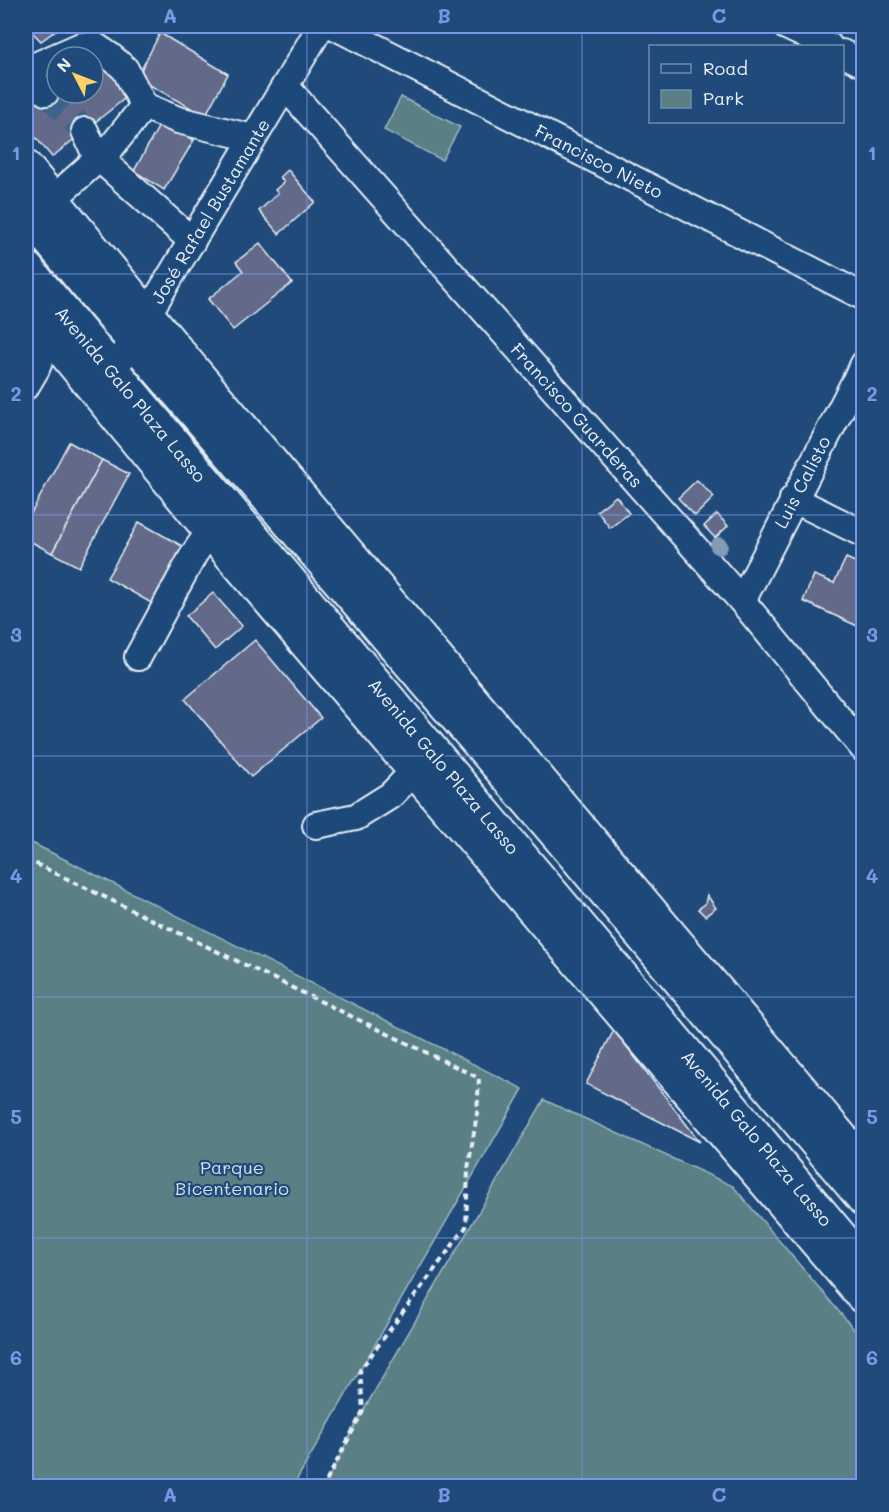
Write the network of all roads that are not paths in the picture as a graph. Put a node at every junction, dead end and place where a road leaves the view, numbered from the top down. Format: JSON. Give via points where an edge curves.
{"nodes":[{"id":1,"x":321,"y":26,"type":"edge"},
{"id":2,"x":334,"y":26,"type":"edge"},
{"id":3,"x":786,"y":26,"type":"edge"},
{"id":4,"x":827,"y":45,"type":"edge"},
{"id":5,"x":844,"y":54,"type":"edge"},
{"id":6,"x":864,"y":64,"type":"edge"},
{"id":7,"x":26,"y":71,"type":"edge"},
{"id":8,"x":285,"y":86,"type":"junction"},
{"id":9,"x":45,"y":91,"type":"tunnel mouth"},
{"id":10,"x":144,"y":106,"type":"junction"},
{"id":11,"x":85,"y":131,"type":"tunnel mouth"},
{"id":12,"x":252,"y":138,"type":"junction"},
{"id":13,"x":99,"y":159,"type":"junction"},
{"id":14,"x":26,"y":167,"type":"edge"},
{"id":15,"x":39,"y":206,"type":"edge"},
{"id":16,"x":192,"y":241,"type":"junction"},
{"id":17,"x":26,"y":267,"type":"edge"},
{"id":18,"x":864,"y":297,"type":"edge"},
{"id":19,"x":26,"y":306,"type":"edge"},
{"id":20,"x":148,"y":314,"type":"junction"},
{"id":21,"x":50,"y":334,"type":"junction"},
{"id":22,"x":133,"y":341,"type":"junction"},
{"id":23,"x":864,"y":364,"type":"edge"},
{"id":24,"x":106,"y":384,"type":"junction"},
{"id":25,"x":26,"y":386,"type":"edge"},
{"id":26,"x":793,"y":499,"type":"junction"},
{"id":27,"x":210,"y":531,"type":"junction"},
{"id":28,"x":864,"y":534,"type":"edge"},
{"id":29,"x":742,"y":601,"type":"junction"},
{"id":30,"x":138,"y":657,"type":"dead end"},
{"id":31,"x":864,"y":749,"type":"edge"},
{"id":32,"x":414,"y":771,"type":"junction"},
{"id":33,"x":316,"y":825,"type":"dead end"},
{"id":34,"x":864,"y":1164,"type":"edge"},
{"id":35,"x":864,"y":1200,"type":"edge"},
{"id":36,"x":864,"y":1264,"type":"edge"},
{"id":37,"x":864,"y":1298,"type":"edge"}],
"edges":[{"from":1,"to":8,"type":"street","name":"José Rafael Bustamante"},
{"from":2,"to":18,"type":"street","name":"Francisco Nieto"},
{"from":3,"to":4,"type":"street"},
{"from":5,"to":6,"type":"street"},
{"from":7,"to":9,"type":"street"},
{"from":7,"to":10,"type":"street","via":[[81,46],[95,46],[124,69]]},
{"from":8,"to":12,"type":"street","name":"José Rafael Bustamante"},
{"from":8,"to":29,"type":"street","name":"Francisco Guarderas"},
{"from":10,"to":12,"type":"street","via":[[178,120]]},
{"from":10,"to":13,"type":"street"},
{"from":11,"to":13,"type":"street"},
{"from":12,"to":16,"type":"street","name":"José Rafael Bustamante"},
{"from":13,"to":15,"type":"street"},
{"from":13,"to":16,"type":"street"},
{"from":14,"to":15,"type":"main road","name":"Avenida Galo Plaza Lasso"},
{"from":15,"to":20,"type":"main road","name":"Avenida Galo Plaza Lasso"},
{"from":15,"to":22,"type":"main road","name":"Avenida Galo Plaza Lasso"},
{"from":16,"to":20,"type":"street","name":"José Rafael Bustamante"},
{"from":17,"to":24,"type":"main road","name":"Avenida Galo Plaza Lasso"},
{"from":19,"to":21,"type":"main road","name":"Avenida Galo Plaza Lasso"},
{"from":20,"to":22,"type":"street","name":"José Rafael Bustamante"},
{"from":20,"to":34,"type":"main road","name":"Avenida Galo Plaza Lasso"},
{"from":21,"to":24,"type":"main road","name":"Avenida Galo Plaza Lasso"},
{"from":21,"to":25,"type":"street"},
{"from":22,"to":24,"type":"street","name":"José Rafael Bustamante"},
{"from":22,"to":35,"type":"main road","name":"Avenida Galo Plaza Lasso"},
{"from":23,"to":26,"type":"street","name":"Luis Calisto"},
{"from":24,"to":27,"type":"main road","name":"Avenida Galo Plaza Lasso"},
{"from":24,"to":36,"type":"main road","name":"Avenida Galo Plaza Lasso"},
{"from":26,"to":28,"type":"street"},
{"from":26,"to":29,"type":"street","name":"Luis Calisto"},
{"from":27,"to":30,"type":"street"},
{"from":27,"to":32,"type":"main road","name":"Avenida Galo Plaza Lasso"},
{"from":29,"to":31,"type":"street","name":"Francisco Guarderas"},
{"from":32,"to":33,"type":"street","via":[[391,795],[356,818]]},
{"from":32,"to":37,"type":"main road","name":"Avenida Galo Plaza Lasso"}]}
